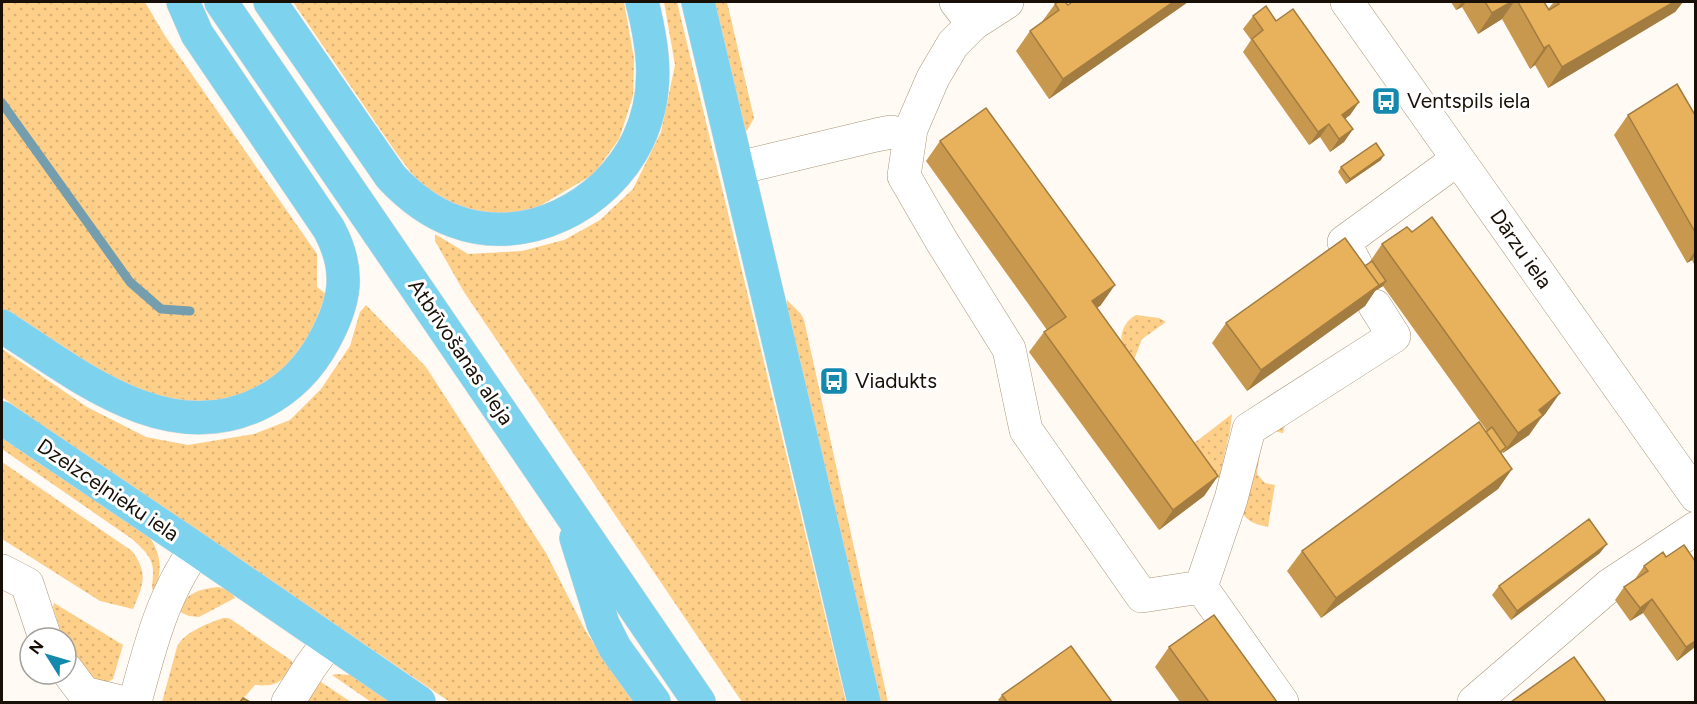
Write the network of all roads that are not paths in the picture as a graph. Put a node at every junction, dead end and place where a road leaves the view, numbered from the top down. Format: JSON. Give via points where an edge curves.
{"nodes":[{"id":1,"x":183,"y":2,"type":"edge"},
{"id":2,"x":221,"y":2,"type":"edge"},
{"id":3,"x":270,"y":2,"type":"edge"},
{"id":4,"x":642,"y":2,"type":"edge"},
{"id":5,"x":698,"y":2,"type":"edge"},
{"id":6,"x":1006,"y":2,"type":"edge"},
{"id":7,"x":1347,"y":2,"type":"edge"},
{"id":8,"x":964,"y":13,"type":"edge"},
{"id":9,"x":910,"y":137,"type":"junction"},
{"id":10,"x":1458,"y":159,"type":"junction"},
{"id":11,"x":738,"y":168,"type":"junction"},
{"id":12,"x":1356,"y":266,"type":"edge"},
{"id":13,"x":1375,"y":306,"type":"edge"},
{"id":14,"x":2,"y":326,"type":"edge"},
{"id":15,"x":2,"y":418,"type":"edge"},
{"id":16,"x":1695,"y":496,"type":"edge"},
{"id":17,"x":564,"y":502,"type":"junction"},
{"id":18,"x":1695,"y":528,"type":"edge"},
{"id":19,"x":196,"y":549,"type":"junction"},
{"id":20,"x":2,"y":571,"type":"edge"},
{"id":21,"x":1201,"y":587,"type":"junction"},
{"id":22,"x":41,"y":626,"type":"edge"},
{"id":23,"x":329,"y":641,"type":"junction"},
{"id":24,"x":78,"y":685,"type":"edge"},
{"id":25,"x":121,"y":702,"type":"edge"},
{"id":26,"x":135,"y":702,"type":"edge"},
{"id":27,"x":288,"y":702,"type":"edge"},
{"id":28,"x":419,"y":702,"type":"edge"},
{"id":29,"x":654,"y":702,"type":"edge"},
{"id":30,"x":699,"y":702,"type":"edge"},
{"id":31,"x":864,"y":702,"type":"edge"},
{"id":32,"x":1282,"y":702,"type":"edge"},
{"id":33,"x":1474,"y":702,"type":"edge"}],
"edges":[{"from":1,"to":14,"type":"main road","via":[[197,34],[338,246],[344,282],[334,319],[318,352],[292,382],[250,408],[227,416],[174,416],[146,409],[99,388]]},
{"from":2,"to":17,"type":"main road","name":"Atbrīvošanas aleja"},
{"from":3,"to":4,"type":"main road","via":[[391,177],[409,196],[454,222],[506,229],[535,225],[585,203],[624,164],[648,110],[654,71],[651,34]]},
{"from":5,"to":11,"type":"main road"},
{"from":6,"to":8,"type":"street"},
{"from":7,"to":10,"type":"street","name":"Dārzu iela"},
{"from":8,"to":9,"type":"street","via":[[953,44],[910,129]]},
{"from":9,"to":11,"type":"street","via":[[891,132]]},
{"from":9,"to":21,"type":"street","via":[[904,176],[1009,349],[1026,430],[1142,596]]},
{"from":10,"to":12,"type":"street","via":[[1344,242]]},
{"from":10,"to":16,"type":"street","name":"Dārzu iela"},
{"from":11,"to":31,"type":"main road"},
{"from":13,"to":21,"type":"street","via":[[1394,336],[1249,429],[1231,499]]},
{"from":15,"to":19,"type":"main road","name":"Dzelzceļnieku iela"},
{"from":17,"to":29,"type":"main road","via":[[603,624],[615,648]]},
{"from":17,"to":30,"type":"main road","name":"Atbrīvošanas aleja"},
{"from":18,"to":33,"type":"street","via":[[1610,585]]},
{"from":19,"to":23,"type":"main road"},
{"from":19,"to":26,"type":"street","name":"Dzelzceļnieku iela","via":[[164,608]]},
{"from":20,"to":22,"type":"street","via":[[27,584]]},
{"from":21,"to":32,"type":"street"},
{"from":23,"to":27,"type":"street"},
{"from":23,"to":28,"type":"main road"},
{"from":24,"to":25,"type":"street","via":[[84,693]]}]}
